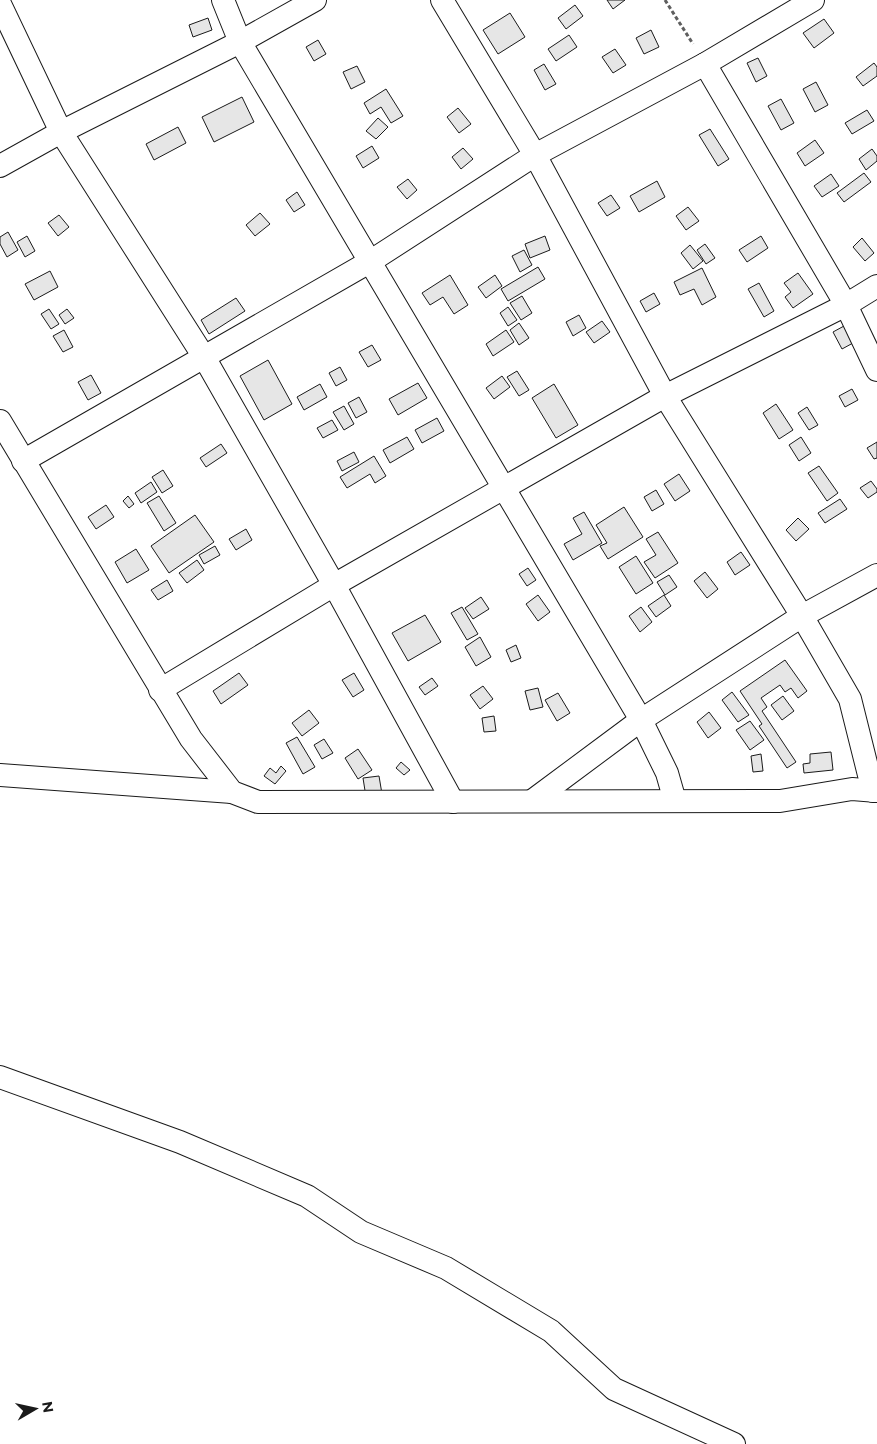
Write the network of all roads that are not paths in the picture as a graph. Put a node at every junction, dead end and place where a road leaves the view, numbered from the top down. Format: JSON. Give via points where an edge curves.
{"nodes":[{"id":1,"x":223,"y":0,"type":"edge"},
{"id":2,"x":315,"y":0,"type":"edge"},
{"id":3,"x":442,"y":0,"type":"edge"},
{"id":4,"x":813,"y":0,"type":"edge"},
{"id":5,"x":0,"y":4,"type":"edge"},
{"id":6,"x":240,"y":42,"type":"junction"},
{"id":7,"x":705,"y":64,"type":"junction"},
{"id":8,"x":61,"y":132,"type":"junction"},
{"id":9,"x":535,"y":155,"type":"junction"},
{"id":10,"x":0,"y":166,"type":"edge"},
{"id":11,"x":371,"y":261,"type":"junction"},
{"id":12,"x":877,"y":286,"type":"edge"},
{"id":13,"x":846,"y":305,"type":"junction"},
{"id":14,"x":204,"y":357,"type":"junction"},
{"id":15,"x":877,"y":370,"type":"edge"},
{"id":16,"x":665,"y":396,"type":"junction"},
{"id":17,"x":0,"y":421,"type":"edge"},
{"id":18,"x":23,"y":461,"type":"junction"},
{"id":19,"x":503,"y":488,"type":"junction"},
{"id":20,"x":877,"y":575,"type":"edge"},
{"id":21,"x":334,"y":585,"type":"junction"},
{"id":22,"x":802,"y":616,"type":"junction"},
{"id":23,"x":160,"y":690,"type":"junction"},
{"id":24,"x":641,"y":720,"type":"junction"},
{"id":25,"x":0,"y":775,"type":"edge"},
{"id":26,"x":875,"y":791,"type":"edge"},
{"id":27,"x":232,"y":792,"type":"junction"},
{"id":28,"x":675,"y":801,"type":"junction"},
{"id":29,"x":453,"y":802,"type":"junction"},
{"id":30,"x":532,"y":802,"type":"junction"},
{"id":31,"x":0,"y":1077,"type":"edge"},
{"id":32,"x":734,"y":1444,"type":"edge"}],
"edges":[{"from":1,"to":6,"type":"street"},
{"from":2,"to":6,"type":"street"},
{"from":3,"to":9,"type":"street"},
{"from":4,"to":7,"type":"street"},
{"from":5,"to":8,"type":"street"},
{"from":6,"to":8,"type":"street"},
{"from":6,"to":11,"type":"street"},
{"from":7,"to":9,"type":"street"},
{"from":7,"to":13,"type":"street"},
{"from":8,"to":10,"type":"street"},
{"from":8,"to":14,"type":"street"},
{"from":9,"to":11,"type":"street"},
{"from":9,"to":16,"type":"street"},
{"from":11,"to":14,"type":"street"},
{"from":11,"to":19,"type":"street"},
{"from":12,"to":13,"type":"street"},
{"from":13,"to":15,"type":"street"},
{"from":13,"to":16,"type":"street"},
{"from":14,"to":18,"type":"street"},
{"from":14,"to":21,"type":"street"},
{"from":16,"to":19,"type":"street"},
{"from":16,"to":22,"type":"street"},
{"from":17,"to":18,"type":"street"},
{"from":18,"to":23,"type":"street"},
{"from":19,"to":21,"type":"street"},
{"from":19,"to":24,"type":"street"},
{"from":20,"to":22,"type":"street"},
{"from":21,"to":23,"type":"street"},
{"from":21,"to":29,"type":"street"},
{"from":22,"to":24,"type":"street"},
{"from":22,"to":26,"type":"street","via":[[850,699]]},
{"from":23,"to":27,"type":"street","via":[[191,740]]},
{"from":24,"to":28,"type":"street","via":[[667,773]]},
{"from":24,"to":30,"type":"street"},
{"from":25,"to":27,"type":"street"},
{"from":26,"to":28,"type":"street","via":[[852,789],[780,801]]},
{"from":27,"to":29,"type":"street","via":[[258,802]]},
{"from":28,"to":30,"type":"street"},
{"from":29,"to":30,"type":"street"},
{"from":31,"to":32,"type":"street","via":[[180,1142],[307,1196],[361,1232],[446,1268],[551,1331],[614,1389]]}]}
